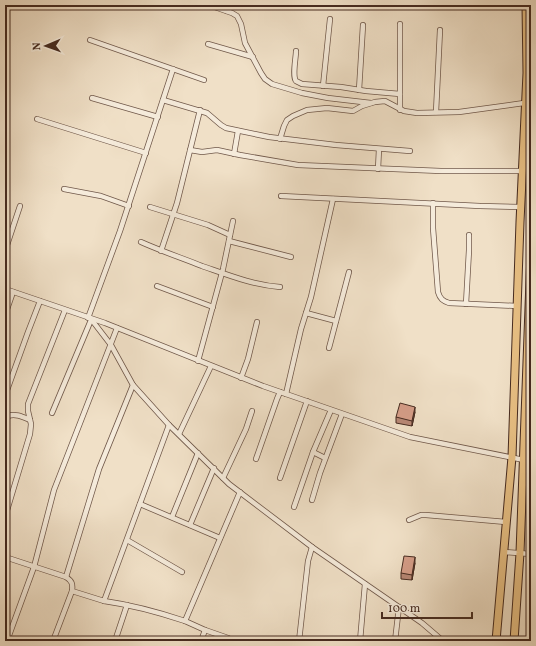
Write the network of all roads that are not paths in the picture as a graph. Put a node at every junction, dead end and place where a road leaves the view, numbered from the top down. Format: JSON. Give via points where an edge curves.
{"nodes":[{"id":1,"x":209,"y":5,"type":"edge"},
{"id":2,"x":228,"y":5,"type":"edge"},
{"id":3,"x":526,"y":5,"type":"edge"},
{"id":4,"x":227,"y":11,"type":"junction"},
{"id":5,"x":330,"y":19,"type":"dead end"},
{"id":6,"x":400,"y":24,"type":"dead end"},
{"id":7,"x":363,"y":25,"type":"dead end"},
{"id":8,"x":440,"y":30,"type":"dead end"},
{"id":9,"x":90,"y":40,"type":"dead end"},
{"id":10,"x":208,"y":44,"type":"dead end"},
{"id":11,"x":296,"y":51,"type":"dead end"},
{"id":12,"x":253,"y":57,"type":"junction"},
{"id":13,"x":173,"y":69,"type":"junction"},
{"id":14,"x":204,"y":80,"type":"dead end"},
{"id":15,"x":323,"y":86,"type":"junction"},
{"id":16,"x":359,"y":90,"type":"junction"},
{"id":17,"x":400,"y":94,"type":"junction"},
{"id":18,"x":92,"y":98,"type":"dead end"},
{"id":19,"x":163,"y":100,"type":"junction"},
{"id":20,"x":528,"y":102,"type":"edge"},
{"id":21,"x":373,"y":103,"type":"junction"},
{"id":22,"x":200,"y":110,"type":"junction"},
{"id":23,"x":400,"y":110,"type":"junction"},
{"id":24,"x":436,"y":112,"type":"junction"},
{"id":25,"x":158,"y":117,"type":"junction"},
{"id":26,"x":37,"y":119,"type":"dead end"},
{"id":27,"x":238,"y":131,"type":"junction"},
{"id":28,"x":280,"y":139,"type":"junction"},
{"id":29,"x":379,"y":148,"type":"junction"},
{"id":30,"x":190,"y":150,"type":"junction"},
{"id":31,"x":410,"y":151,"type":"dead end"},
{"id":32,"x":146,"y":153,"type":"junction"},
{"id":33,"x":234,"y":154,"type":"junction"},
{"id":34,"x":378,"y":169,"type":"junction"},
{"id":35,"x":523,"y":171,"type":"junction"},
{"id":36,"x":64,"y":189,"type":"dead end"},
{"id":37,"x":281,"y":196,"type":"dead end"},
{"id":38,"x":333,"y":199,"type":"junction"},
{"id":39,"x":433,"y":203,"type":"junction"},
{"id":40,"x":20,"y":206,"type":"dead end"},
{"id":41,"x":129,"y":206,"type":"junction"},
{"id":42,"x":150,"y":207,"type":"dead end"},
{"id":43,"x":521,"y":207,"type":"junction"},
{"id":44,"x":173,"y":214,"type":"junction"},
{"id":45,"x":233,"y":221,"type":"dead end"},
{"id":46,"x":230,"y":235,"type":"junction"},
{"id":47,"x":469,"y":235,"type":"dead end"},
{"id":48,"x":229,"y":241,"type":"junction"},
{"id":49,"x":141,"y":242,"type":"dead end"},
{"id":50,"x":161,"y":250,"type":"junction"},
{"id":51,"x":5,"y":251,"type":"edge"},
{"id":52,"x":531,"y":253,"type":"edge"},
{"id":53,"x":290,"y":257,"type":"dead end"},
{"id":54,"x":349,"y":272,"type":"dead end"},
{"id":55,"x":222,"y":273,"type":"junction"},
{"id":56,"x":158,"y":286,"type":"dead end"},
{"id":57,"x":280,"y":287,"type":"dead end"},
{"id":58,"x":5,"y":289,"type":"edge"},
{"id":59,"x":13,"y":292,"type":"junction"},
{"id":60,"x":40,"y":301,"type":"junction"},
{"id":61,"x":466,"y":304,"type":"junction"},
{"id":62,"x":517,"y":306,"type":"junction"},
{"id":63,"x":213,"y":307,"type":"junction"},
{"id":64,"x":65,"y":310,"type":"junction"},
{"id":65,"x":306,"y":313,"type":"junction"},
{"id":66,"x":5,"y":315,"type":"edge"},
{"id":67,"x":90,"y":319,"type":"junction"},
{"id":68,"x":336,"y":321,"type":"junction"},
{"id":69,"x":257,"y":322,"type":"dead end"},
{"id":70,"x":117,"y":328,"type":"junction"},
{"id":71,"x":111,"y":345,"type":"junction"},
{"id":72,"x":329,"y":348,"type":"dead end"},
{"id":73,"x":198,"y":361,"type":"junction"},
{"id":74,"x":211,"y":366,"type":"junction"},
{"id":75,"x":241,"y":378,"type":"junction"},
{"id":76,"x":529,"y":381,"type":"edge"},
{"id":77,"x":133,"y":386,"type":"junction"},
{"id":78,"x":280,"y":392,"type":"junction"},
{"id":79,"x":6,"y":393,"type":"dead end"},
{"id":80,"x":286,"y":394,"type":"junction"},
{"id":81,"x":307,"y":401,"type":"junction"},
{"id":82,"x":331,"y":410,"type":"junction"},
{"id":83,"x":252,"y":411,"type":"dead end"},
{"id":84,"x":52,"y":413,"type":"dead end"},
{"id":85,"x":342,"y":414,"type":"junction"},
{"id":86,"x":30,"y":420,"type":"junction"},
{"id":87,"x":5,"y":425,"type":"edge"},
{"id":88,"x":169,"y":425,"type":"junction"},
{"id":89,"x":179,"y":434,"type":"junction"},
{"id":90,"x":313,"y":452,"type":"junction"},
{"id":91,"x":198,"y":454,"type":"junction"},
{"id":92,"x":512,"y":457,"type":"junction"},
{"id":93,"x":325,"y":458,"type":"junction"},
{"id":94,"x":256,"y":459,"type":"dead end"},
{"id":95,"x":524,"y":460,"type":"junction"},
{"id":96,"x":214,"y":468,"type":"junction"},
{"id":97,"x":223,"y":478,"type":"junction"},
{"id":98,"x":280,"y":478,"type":"dead end"},
{"id":99,"x":240,"y":492,"type":"junction"},
{"id":100,"x":312,"y":500,"type":"dead end"},
{"id":101,"x":140,"y":504,"type":"junction"},
{"id":102,"x":294,"y":507,"type":"dead end"},
{"id":103,"x":5,"y":517,"type":"edge"},
{"id":104,"x":172,"y":518,"type":"junction"},
{"id":105,"x":409,"y":520,"type":"dead end"},
{"id":106,"x":506,"y":522,"type":"junction"},
{"id":107,"x":190,"y":525,"type":"junction"},
{"id":108,"x":220,"y":538,"type":"junction"},
{"id":109,"x":127,"y":540,"type":"junction"},
{"id":110,"x":312,"y":547,"type":"junction"},
{"id":111,"x":504,"y":552,"type":"junction"},
{"id":112,"x":520,"y":553,"type":"junction"},
{"id":113,"x":531,"y":554,"type":"edge"},
{"id":114,"x":5,"y":557,"type":"edge"},
{"id":115,"x":34,"y":567,"type":"junction"},
{"id":116,"x":182,"y":572,"type":"dead end"},
{"id":117,"x":66,"y":577,"type":"junction"},
{"id":118,"x":365,"y":584,"type":"junction"},
{"id":119,"x":72,"y":591,"type":"junction"},
{"id":120,"x":104,"y":601,"type":"junction"},
{"id":121,"x":127,"y":604,"type":"junction"},
{"id":122,"x":399,"y":607,"type":"junction"},
{"id":123,"x":185,"y":621,"type":"junction"},
{"id":124,"x":205,"y":630,"type":"junction"},
{"id":125,"x":228,"y":638,"type":"dead end"},
{"id":126,"x":53,"y":640,"type":"edge"},
{"id":127,"x":7,"y":641,"type":"edge"},
{"id":128,"x":59,"y":641,"type":"edge"},
{"id":129,"x":115,"y":641,"type":"edge"},
{"id":130,"x":201,"y":641,"type":"edge"},
{"id":131,"x":300,"y":641,"type":"edge"},
{"id":132,"x":360,"y":641,"type":"edge"},
{"id":133,"x":395,"y":641,"type":"edge"},
{"id":134,"x":443,"y":641,"type":"edge"},
{"id":135,"x":496,"y":641,"type":"edge"},
{"id":136,"x":514,"y":641,"type":"edge"}],
"edges":[{"from":1,"to":4,"type":"street"},
{"from":2,"to":4,"type":"street"},
{"from":3,"to":20,"type":"main road"},
{"from":4,"to":12,"type":"street","via":[[237,16]]},
{"from":5,"to":15,"type":"street"},
{"from":6,"to":17,"type":"street"},
{"from":7,"to":16,"type":"street"},
{"from":8,"to":24,"type":"street"},
{"from":9,"to":13,"type":"street"},
{"from":10,"to":12,"type":"street"},
{"from":11,"to":15,"type":"street","via":[[294,74],[297,82]]},
{"from":12,"to":21,"type":"street","via":[[265,79],[272,84],[328,98]]},
{"from":13,"to":14,"type":"street"},
{"from":13,"to":19,"type":"street"},
{"from":15,"to":16,"type":"street"},
{"from":16,"to":17,"type":"street"},
{"from":17,"to":23,"type":"street"},
{"from":18,"to":25,"type":"street"},
{"from":19,"to":22,"type":"street"},
{"from":19,"to":25,"type":"street"},
{"from":20,"to":24,"type":"street","via":[[459,112]]},
{"from":20,"to":35,"type":"main road"},
{"from":21,"to":23,"type":"street","via":[[385,101]]},
{"from":21,"to":28,"type":"street","via":[[354,110],[307,110],[287,120]]},
{"from":22,"to":27,"type":"street","via":[[226,128]]},
{"from":22,"to":30,"type":"street"},
{"from":23,"to":24,"type":"street"},
{"from":25,"to":32,"type":"street"},
{"from":26,"to":32,"type":"street"},
{"from":27,"to":28,"type":"street"},
{"from":27,"to":33,"type":"street"},
{"from":28,"to":29,"type":"street"},
{"from":29,"to":31,"type":"street"},
{"from":29,"to":34,"type":"street"},
{"from":30,"to":33,"type":"street","via":[[218,150]]},
{"from":30,"to":44,"type":"street"},
{"from":32,"to":41,"type":"street"},
{"from":33,"to":34,"type":"street","via":[[298,165]]},
{"from":34,"to":35,"type":"street"},
{"from":35,"to":43,"type":"main road"},
{"from":36,"to":41,"type":"street","via":[[101,196]]},
{"from":37,"to":38,"type":"street"},
{"from":38,"to":39,"type":"street"},
{"from":38,"to":65,"type":"street"},
{"from":39,"to":43,"type":"street"},
{"from":39,"to":61,"type":"street","via":[[438,292],[444,302]]},
{"from":40,"to":51,"type":"street"},
{"from":41,"to":67,"type":"street"},
{"from":42,"to":44,"type":"street"},
{"from":43,"to":62,"type":"main road"},
{"from":44,"to":46,"type":"street"},
{"from":44,"to":50,"type":"street"},
{"from":45,"to":46,"type":"street"},
{"from":46,"to":48,"type":"street"},
{"from":47,"to":61,"type":"street"},
{"from":48,"to":53,"type":"street"},
{"from":48,"to":55,"type":"street"},
{"from":49,"to":50,"type":"street"},
{"from":50,"to":55,"type":"street"},
{"from":52,"to":76,"type":"main road"},
{"from":54,"to":68,"type":"street"},
{"from":55,"to":57,"type":"street","via":[[255,284]]},
{"from":55,"to":63,"type":"street"},
{"from":56,"to":63,"type":"street"},
{"from":58,"to":59,"type":"street"},
{"from":59,"to":60,"type":"street"},
{"from":59,"to":66,"type":"street"},
{"from":60,"to":64,"type":"street"},
{"from":60,"to":79,"type":"street"},
{"from":61,"to":62,"type":"street"},
{"from":62,"to":92,"type":"main road"},
{"from":63,"to":73,"type":"street"},
{"from":64,"to":67,"type":"street"},
{"from":64,"to":86,"type":"street","via":[[28,404]]},
{"from":65,"to":68,"type":"street"},
{"from":65,"to":80,"type":"street"},
{"from":67,"to":70,"type":"street"},
{"from":67,"to":71,"type":"street"},
{"from":67,"to":84,"type":"street"},
{"from":68,"to":72,"type":"street"},
{"from":69,"to":75,"type":"street"},
{"from":70,"to":71,"type":"street"},
{"from":70,"to":73,"type":"street"},
{"from":71,"to":77,"type":"street"},
{"from":71,"to":115,"type":"street","via":[[54,490]]},
{"from":73,"to":74,"type":"street"},
{"from":74,"to":75,"type":"street"},
{"from":74,"to":89,"type":"street"},
{"from":75,"to":78,"type":"street"},
{"from":76,"to":95,"type":"main road"},
{"from":77,"to":88,"type":"street"},
{"from":77,"to":117,"type":"street","via":[[99,469]]},
{"from":78,"to":80,"type":"street"},
{"from":78,"to":94,"type":"street"},
{"from":80,"to":81,"type":"street"},
{"from":81,"to":82,"type":"street"},
{"from":81,"to":98,"type":"street"},
{"from":82,"to":85,"type":"street"},
{"from":82,"to":90,"type":"street"},
{"from":83,"to":97,"type":"street"},
{"from":85,"to":92,"type":"street","via":[[410,437]]},
{"from":85,"to":93,"type":"street"},
{"from":86,"to":87,"type":"street","via":[[11,414]]},
{"from":86,"to":103,"type":"street","via":[[30,434]]},
{"from":88,"to":89,"type":"street"},
{"from":88,"to":101,"type":"street"},
{"from":89,"to":91,"type":"street"},
{"from":90,"to":93,"type":"street"},
{"from":90,"to":102,"type":"street"},
{"from":91,"to":96,"type":"street"},
{"from":91,"to":104,"type":"street"},
{"from":92,"to":95,"type":"street"},
{"from":92,"to":106,"type":"main road"},
{"from":93,"to":100,"type":"street"},
{"from":95,"to":112,"type":"main road"},
{"from":96,"to":97,"type":"street"},
{"from":96,"to":107,"type":"street"},
{"from":97,"to":99,"type":"street"},
{"from":99,"to":108,"type":"street"},
{"from":99,"to":110,"type":"street"},
{"from":101,"to":104,"type":"street"},
{"from":101,"to":109,"type":"street"},
{"from":104,"to":107,"type":"street"},
{"from":105,"to":106,"type":"street","via":[[426,515]]},
{"from":106,"to":111,"type":"main road"},
{"from":107,"to":108,"type":"street"},
{"from":108,"to":123,"type":"street"},
{"from":109,"to":116,"type":"street"},
{"from":109,"to":120,"type":"street"},
{"from":110,"to":118,"type":"street"},
{"from":110,"to":131,"type":"street","via":[[308,561]]},
{"from":111,"to":112,"type":"street"},
{"from":111,"to":135,"type":"main road"},
{"from":112,"to":113,"type":"street"},
{"from":112,"to":136,"type":"main road"},
{"from":114,"to":115,"type":"street"},
{"from":115,"to":117,"type":"street"},
{"from":115,"to":127,"type":"street"},
{"from":117,"to":119,"type":"street","via":[[73,584]]},
{"from":118,"to":122,"type":"street"},
{"from":118,"to":132,"type":"street"},
{"from":119,"to":120,"type":"street"},
{"from":119,"to":126,"type":"street"},
{"from":120,"to":121,"type":"street"},
{"from":121,"to":123,"type":"street"},
{"from":121,"to":129,"type":"street"},
{"from":122,"to":133,"type":"street"},
{"from":122,"to":134,"type":"street"},
{"from":123,"to":124,"type":"street"},
{"from":124,"to":125,"type":"street"},
{"from":124,"to":130,"type":"street"},
{"from":126,"to":128,"type":"street"}]}
